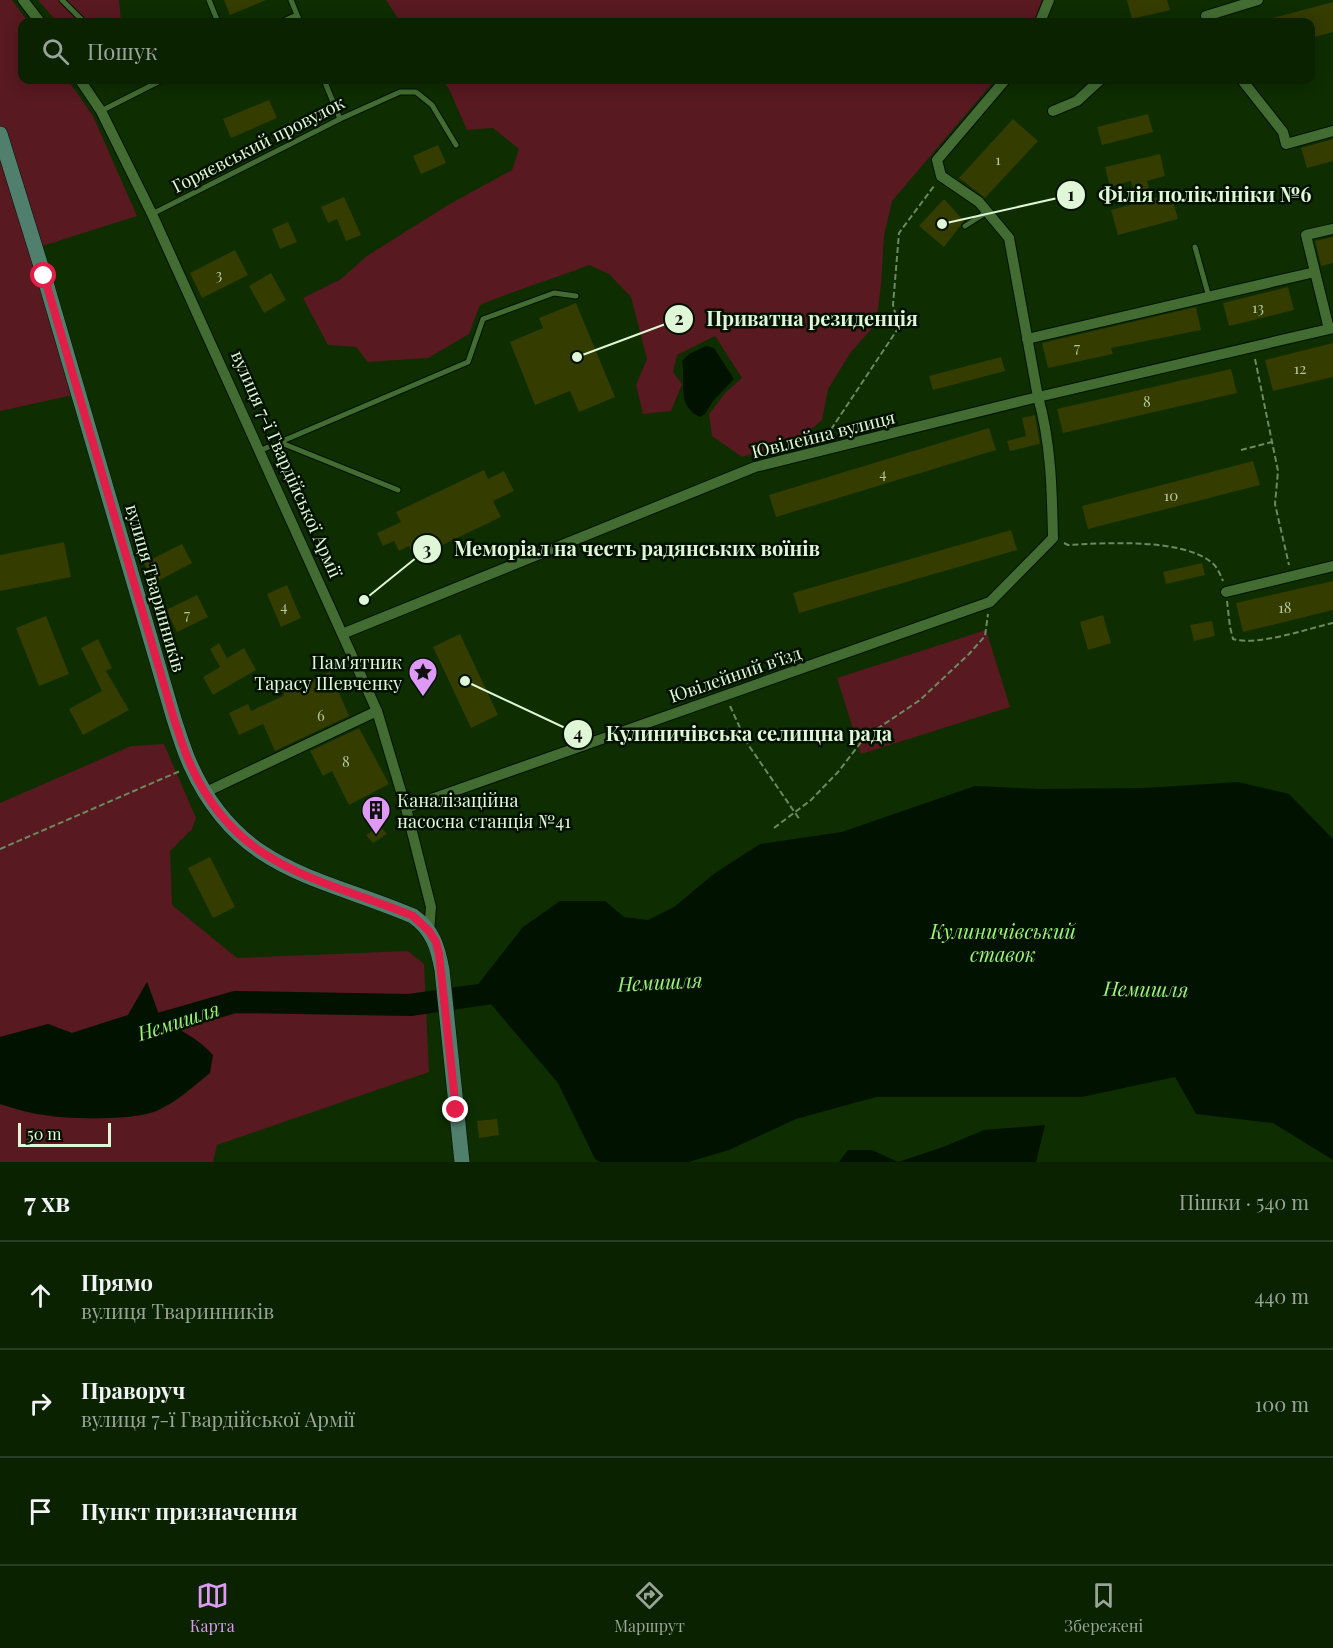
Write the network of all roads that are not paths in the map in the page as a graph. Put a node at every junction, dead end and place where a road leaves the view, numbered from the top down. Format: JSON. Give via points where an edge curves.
{"nodes":[{"id":1,"x":23,"y":0,"type":"edge"},
{"id":2,"x":62,"y":0,"type":"edge"},
{"id":3,"x":209,"y":0,"type":"edge"},
{"id":4,"x":291,"y":0,"type":"edge"},
{"id":5,"x":1049,"y":0,"type":"edge"},
{"id":6,"x":1258,"y":0,"type":"edge"},
{"id":7,"x":297,"y":15,"type":"junction"},
{"id":8,"x":37,"y":18,"type":"edge"},
{"id":9,"x":80,"y":18,"type":"edge"},
{"id":10,"x":216,"y":18,"type":"edge"},
{"id":11,"x":290,"y":18,"type":"edge"},
{"id":12,"x":298,"y":18,"type":"edge"},
{"id":13,"x":1042,"y":18,"type":"edge"},
{"id":14,"x":1206,"y":18,"type":"edge"},
{"id":15,"x":83,"y":84,"type":"edge"},
{"id":16,"x":148,"y":84,"type":"edge"},
{"id":17,"x":326,"y":84,"type":"edge"},
{"id":18,"x":1002,"y":84,"type":"edge"},
{"id":19,"x":1096,"y":84,"type":"edge"},
{"id":20,"x":1245,"y":84,"type":"edge"},
{"id":21,"x":101,"y":111,"type":"junction"},
{"id":22,"x":1053,"y":111,"type":"dead end"},
{"id":23,"x":340,"y":120,"type":"junction"},
{"id":24,"x":1333,"y":131,"type":"edge"},
{"id":25,"x":0,"y":134,"type":"edge"},
{"id":26,"x":456,"y":146,"type":"dead end"},
{"id":27,"x":987,"y":212,"type":"junction"},
{"id":28,"x":152,"y":214,"type":"junction"},
{"id":29,"x":965,"y":226,"type":"dead end"},
{"id":30,"x":1333,"y":229,"type":"edge"},
{"id":31,"x":1195,"y":247,"type":"dead end"},
{"id":32,"x":1315,"y":272,"type":"junction"},
{"id":33,"x":576,"y":296,"type":"dead end"},
{"id":34,"x":1209,"y":297,"type":"junction"},
{"id":35,"x":1331,"y":328,"type":"edge"},
{"id":36,"x":1027,"y":339,"type":"junction"},
{"id":37,"x":1038,"y":397,"type":"junction"},
{"id":38,"x":279,"y":442,"type":"junction"},
{"id":39,"x":259,"y":451,"type":"junction"},
{"id":40,"x":398,"y":490,"type":"dead end"},
{"id":41,"x":1333,"y":567,"type":"edge"},
{"id":42,"x":1226,"y":592,"type":"road end"},
{"id":43,"x":342,"y":634,"type":"junction"},
{"id":44,"x":376,"y":711,"type":"junction"},
{"id":45,"x":206,"y":792,"type":"junction"},
{"id":46,"x":406,"y":808,"type":"junction"},
{"id":47,"x":429,"y":931,"type":"junction"},
{"id":48,"x":462,"y":1162,"type":"edge"}],
"edges":[{"from":1,"to":8,"type":"street"},
{"from":2,"to":9,"type":"lane"},
{"from":3,"to":10,"type":"lane"},
{"from":4,"to":7,"type":"lane"},
{"from":5,"to":13,"type":"street"},
{"from":6,"to":14,"type":"street"},
{"from":7,"to":11,"type":"lane"},
{"from":7,"to":12,"type":"lane"},
{"from":15,"to":21,"type":"street","name":"вулиця 7-ї Гвардійської Армії"},
{"from":16,"to":21,"type":"lane"},
{"from":17,"to":23,"type":"lane"},
{"from":18,"to":27,"type":"street","via":[[937,160],[941,176],[980,202]]},
{"from":19,"to":22,"type":"street","via":[[1077,101]]},
{"from":20,"to":24,"type":"street","via":[[1283,132],[1286,144]]},
{"from":21,"to":28,"type":"street","name":"вулиця 7-ї Гвардійської Армії"},
{"from":23,"to":26,"type":"lane","name":"Горяєвський провулок","via":[[400,92],[416,93],[432,105]]},
{"from":23,"to":28,"type":"lane","name":"Горяєвський провулок"},
{"from":25,"to":45,"type":"main road","name":"вулиця Тваринників","via":[[174,719],[191,766]]},
{"from":27,"to":29,"type":"lane"},
{"from":27,"to":36,"type":"street","via":[[1009,238]]},
{"from":28,"to":39,"type":"street","name":"вулиця 7-ї Гвардійської Армії"},
{"from":30,"to":32,"type":"street","via":[[1306,235]]},
{"from":31,"to":34,"type":"lane"},
{"from":32,"to":34,"type":"street"},
{"from":32,"to":35,"type":"street"},
{"from":33,"to":38,"type":"lane","via":[[554,293],[483,319],[468,362]]},
{"from":34,"to":36,"type":"street"},
{"from":35,"to":37,"type":"street","name":"Ювілейна вулиця"},
{"from":36,"to":37,"type":"street"},
{"from":37,"to":43,"type":"street","name":"Ювілейна вулиця","via":[[755,467]]},
{"from":37,"to":46,"type":"street","name":"Ювілейний в'їзд","via":[[1051,484],[1053,538],[990,602]]},
{"from":38,"to":39,"type":"lane"},
{"from":38,"to":40,"type":"lane"},
{"from":39,"to":43,"type":"street","name":"вулиця 7-ї Гвардійської Армії"},
{"from":41,"to":42,"type":"street"},
{"from":43,"to":44,"type":"street","name":"вулиця 7-ї Гвардійської Армії"},
{"from":44,"to":45,"type":"street"},
{"from":44,"to":46,"type":"street","name":"вулиця 7-ї Гвардійської Армії"},
{"from":45,"to":47,"type":"main road","name":"вулиця Тваринників","via":[[228,825],[274,861],[413,916]]},
{"from":46,"to":47,"type":"street","name":"вулиця 7-ї Гвардійської Армії","via":[[431,907]]},
{"from":47,"to":48,"type":"main road","name":"вулиця 7-ї Гвардійської Армії","via":[[436,942],[442,970]]}]}
